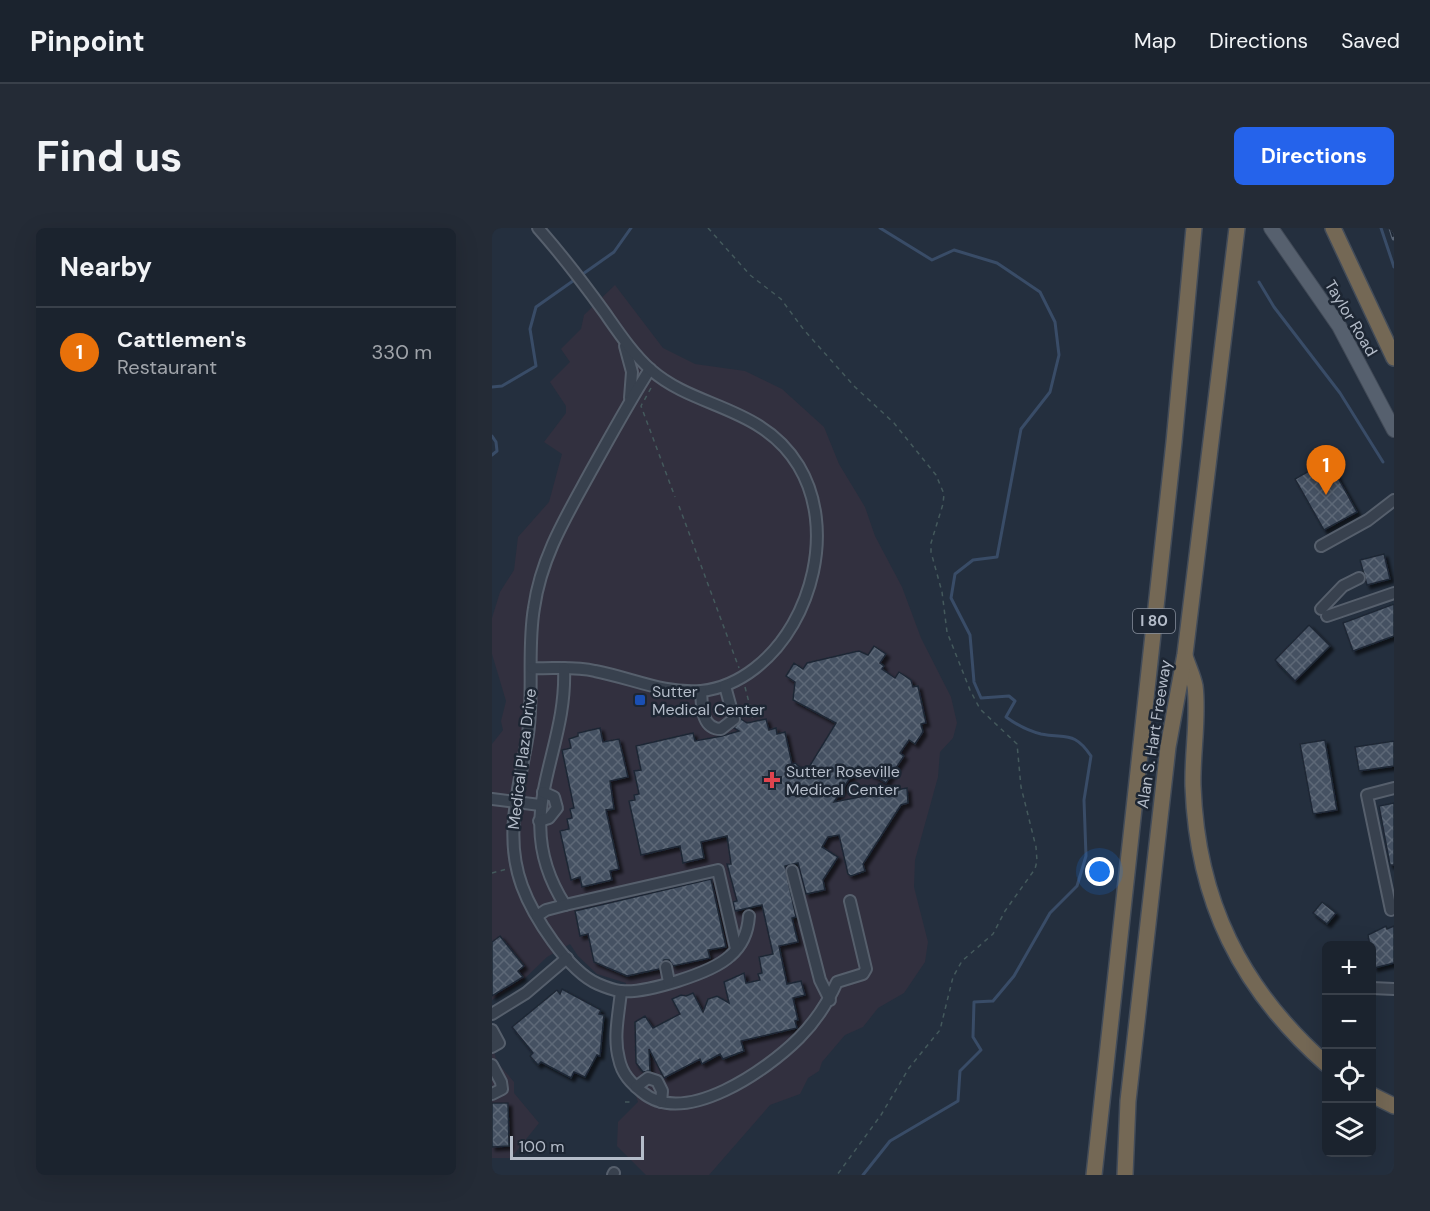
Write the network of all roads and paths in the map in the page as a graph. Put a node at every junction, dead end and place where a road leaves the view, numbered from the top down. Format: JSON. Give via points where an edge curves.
{"nodes":[{"id":1,"x":538,"y":228,"type":"edge"},
{"id":2,"x":708,"y":228,"type":"edge"},
{"id":3,"x":1194,"y":228,"type":"edge"},
{"id":4,"x":1237,"y":228,"type":"edge"},
{"id":5,"x":1333,"y":228,"type":"edge"},
{"id":6,"x":1275,"y":233,"type":"edge"},
{"id":7,"x":622,"y":336,"type":"junction"},
{"id":8,"x":1394,"y":358,"type":"edge"},
{"id":9,"x":650,"y":369,"type":"junction"},
{"id":10,"x":651,"y":388,"type":"dead end"},
{"id":11,"x":628,"y":407,"type":"junction"},
{"id":12,"x":1394,"y":430,"type":"edge"},
{"id":13,"x":675,"y":497,"type":"dead end"},
{"id":14,"x":1394,"y":500,"type":"edge"},
{"id":15,"x":679,"y":506,"type":"dead end"},
{"id":16,"x":1321,"y":546,"type":"dead end"},
{"id":17,"x":1359,"y":578,"type":"dead end"},
{"id":18,"x":1394,"y":593,"type":"edge"},
{"id":19,"x":1185,"y":654,"type":"junction"},
{"id":20,"x":532,"y":668,"type":"junction"},
{"id":21,"x":564,"y":668,"type":"junction"},
{"id":22,"x":742,"y":678,"type":"junction"},
{"id":23,"x":725,"y":686,"type":"junction"},
{"id":24,"x":701,"y":691,"type":"junction"},
{"id":25,"x":753,"y":718,"type":"dead end"},
{"id":26,"x":1394,"y":788,"type":"edge"},
{"id":27,"x":543,"y":792,"type":"junction"},
{"id":28,"x":492,"y":799,"type":"edge"},
{"id":29,"x":516,"y":801,"type":"junction"},
{"id":30,"x":540,"y":805,"type":"junction"},
{"id":31,"x":539,"y":821,"type":"junction"},
{"id":32,"x":516,"y":866,"type":"junction"},
{"id":33,"x":792,"y":871,"type":"dead end"},
{"id":34,"x":492,"y":873,"type":"edge"},
{"id":35,"x":1390,"y":884,"type":"edge"},
{"id":36,"x":850,"y":901,"type":"dead end"},
{"id":37,"x":565,"y":904,"type":"junction"},
{"id":38,"x":1391,"y":910,"type":"dead end"},
{"id":39,"x":537,"y":916,"type":"junction"},
{"id":40,"x":749,"y":916,"type":"dead end"},
{"id":41,"x":736,"y":949,"type":"junction"},
{"id":42,"x":567,"y":958,"type":"junction"},
{"id":43,"x":666,"y":967,"type":"dead end"},
{"id":44,"x":669,"y":982,"type":"junction"},
{"id":45,"x":1376,"y":988,"type":"edge"},
{"id":46,"x":1394,"y":988,"type":"edge"},
{"id":47,"x":621,"y":991,"type":"junction"},
{"id":48,"x":830,"y":1000,"type":"junction"},
{"id":49,"x":492,"y":1014,"type":"edge"},
{"id":50,"x":492,"y":1030,"type":"edge"},
{"id":51,"x":492,"y":1047,"type":"edge"},
{"id":52,"x":1322,"y":1060,"type":"edge"},
{"id":53,"x":493,"y":1071,"type":"edge"},
{"id":54,"x":636,"y":1087,"type":"junction"},
{"id":55,"x":492,"y":1094,"type":"edge"},
{"id":56,"x":1376,"y":1098,"type":"edge"},
{"id":57,"x":625,"y":1102,"type":"dead end"},
{"id":58,"x":634,"y":1102,"type":"dead end"},
{"id":59,"x":660,"y":1102,"type":"junction"},
{"id":60,"x":1394,"y":1107,"type":"edge"},
{"id":61,"x":837,"y":1175,"type":"edge"},
{"id":62,"x":1094,"y":1175,"type":"edge"},
{"id":63,"x":1125,"y":1175,"type":"edge"}],
"edges":[{"from":1,"to":7,"type":"street","name":"Medical Plaza Drive"},
{"from":2,"to":61,"type":"path","via":[[750,275],[781,299],[936,475],[944,494],[931,543],[947,632],[980,709],[1017,744],[1021,787],[1038,861],[993,934],[962,961],[953,977],[939,1030]]},
{"from":3,"to":62,"type":"highway","name":"Alan S. Hart Freeway","number":"I 80"},
{"from":4,"to":19,"type":"highway","name":"Alan S. Hart Freeway","number":"I 80"},
{"from":5,"to":8,"type":"highway"},
{"from":6,"to":12,"type":"main road","name":"Taylor Road","via":[[1339,326]]},
{"from":7,"to":9,"type":"street","name":"Medical Plaza Drive"},
{"from":7,"to":11,"type":"street","via":[[632,372]]},
{"from":9,"to":11,"type":"street","name":"Medical Plaza Drive"},
{"from":9,"to":22,"type":"street","name":"Medical Plaza Drive","via":[[695,398],[769,432],[789,450],[810,487],[817,540],[806,596],[787,634],[771,654]]},
{"from":10,"to":13,"type":"path","via":[[641,406]]},
{"from":11,"to":20,"type":"street","name":"Medical Plaza Drive","via":[[565,518],[543,568],[534,608]]},
{"from":14,"to":16,"type":"street","via":[[1368,520]]},
{"from":15,"to":22,"type":"path"},
{"from":17,"to":18,"type":"street","via":[[1343,586],[1324,612]]},
{"from":19,"to":52,"type":"highway","via":[[1195,686],[1194,808],[1209,892],[1230,943],[1257,989],[1283,1022]]},
{"from":19,"to":63,"type":"highway","name":"Alan S. Hart Freeway","number":"I 80","via":[[1168,747],[1128,1101]]},
{"from":20,"to":21,"type":"street","name":"Medical Plaza Drive"},
{"from":20,"to":29,"type":"street","name":"Medical Plaza Drive","via":[[530,716]]},
{"from":21,"to":24,"type":"street","name":"Medical Plaza Drive","via":[[594,670],[650,687]]},
{"from":21,"to":27,"type":"street","via":[[564,693]]},
{"from":22,"to":23,"type":"street","name":"Medical Plaza Drive"},
{"from":22,"to":25,"type":"path"},
{"from":23,"to":24,"type":"street","name":"Medical Plaza Drive"},
{"from":23,"to":24,"type":"street","via":[[734,713],[730,724],[716,729],[706,721]]},
{"from":26,"to":35,"type":"street","via":[[1367,795]]},
{"from":27,"to":30,"type":"street"},
{"from":27,"to":31,"type":"street","via":[[554,797],[557,808],[549,818]]},
{"from":28,"to":29,"type":"street"},
{"from":29,"to":30,"type":"street"},
{"from":29,"to":32,"type":"street","name":"Medical Plaza Drive"},
{"from":30,"to":31,"type":"street"},
{"from":31,"to":37,"type":"street","via":[[543,860],[552,885]]},
{"from":32,"to":34,"type":"path"},
{"from":32,"to":39,"type":"street","name":"Medical Plaza Drive"},
{"from":33,"to":48,"type":"street","via":[[820,980]]},
{"from":35,"to":38,"type":"street"},
{"from":36,"to":48,"type":"street","via":[[866,969],[863,974],[837,982]]},
{"from":37,"to":39,"type":"street"},
{"from":37,"to":41,"type":"street","via":[[698,879],[718,870]]},
{"from":39,"to":42,"type":"street","name":"Medical Plaza Drive"},
{"from":40,"to":41,"type":"street","via":[[746,933]]},
{"from":41,"to":44,"type":"street","via":[[717,966]]},
{"from":42,"to":47,"type":"street","name":"Medical Plaza Drive","via":[[596,984]]},
{"from":42,"to":49,"type":"street","via":[[526,993]]},
{"from":43,"to":44,"type":"street"},
{"from":44,"to":47,"type":"street"},
{"from":45,"to":46,"type":"street"},
{"from":47,"to":54,"type":"street","via":[[616,1042],[624,1073]]},
{"from":48,"to":59,"type":"street","via":[[799,1038],[746,1078],[700,1101]]},
{"from":50,"to":51,"type":"street","via":[[499,1043]]},
{"from":53,"to":55,"type":"street","via":[[502,1089]]},
{"from":54,"to":59,"type":"street"},
{"from":54,"to":59,"type":"street","via":[[648,1078],[657,1081],[662,1090]]},
{"from":56,"to":60,"type":"highway"},
{"from":57,"to":58,"type":"path"}]}
